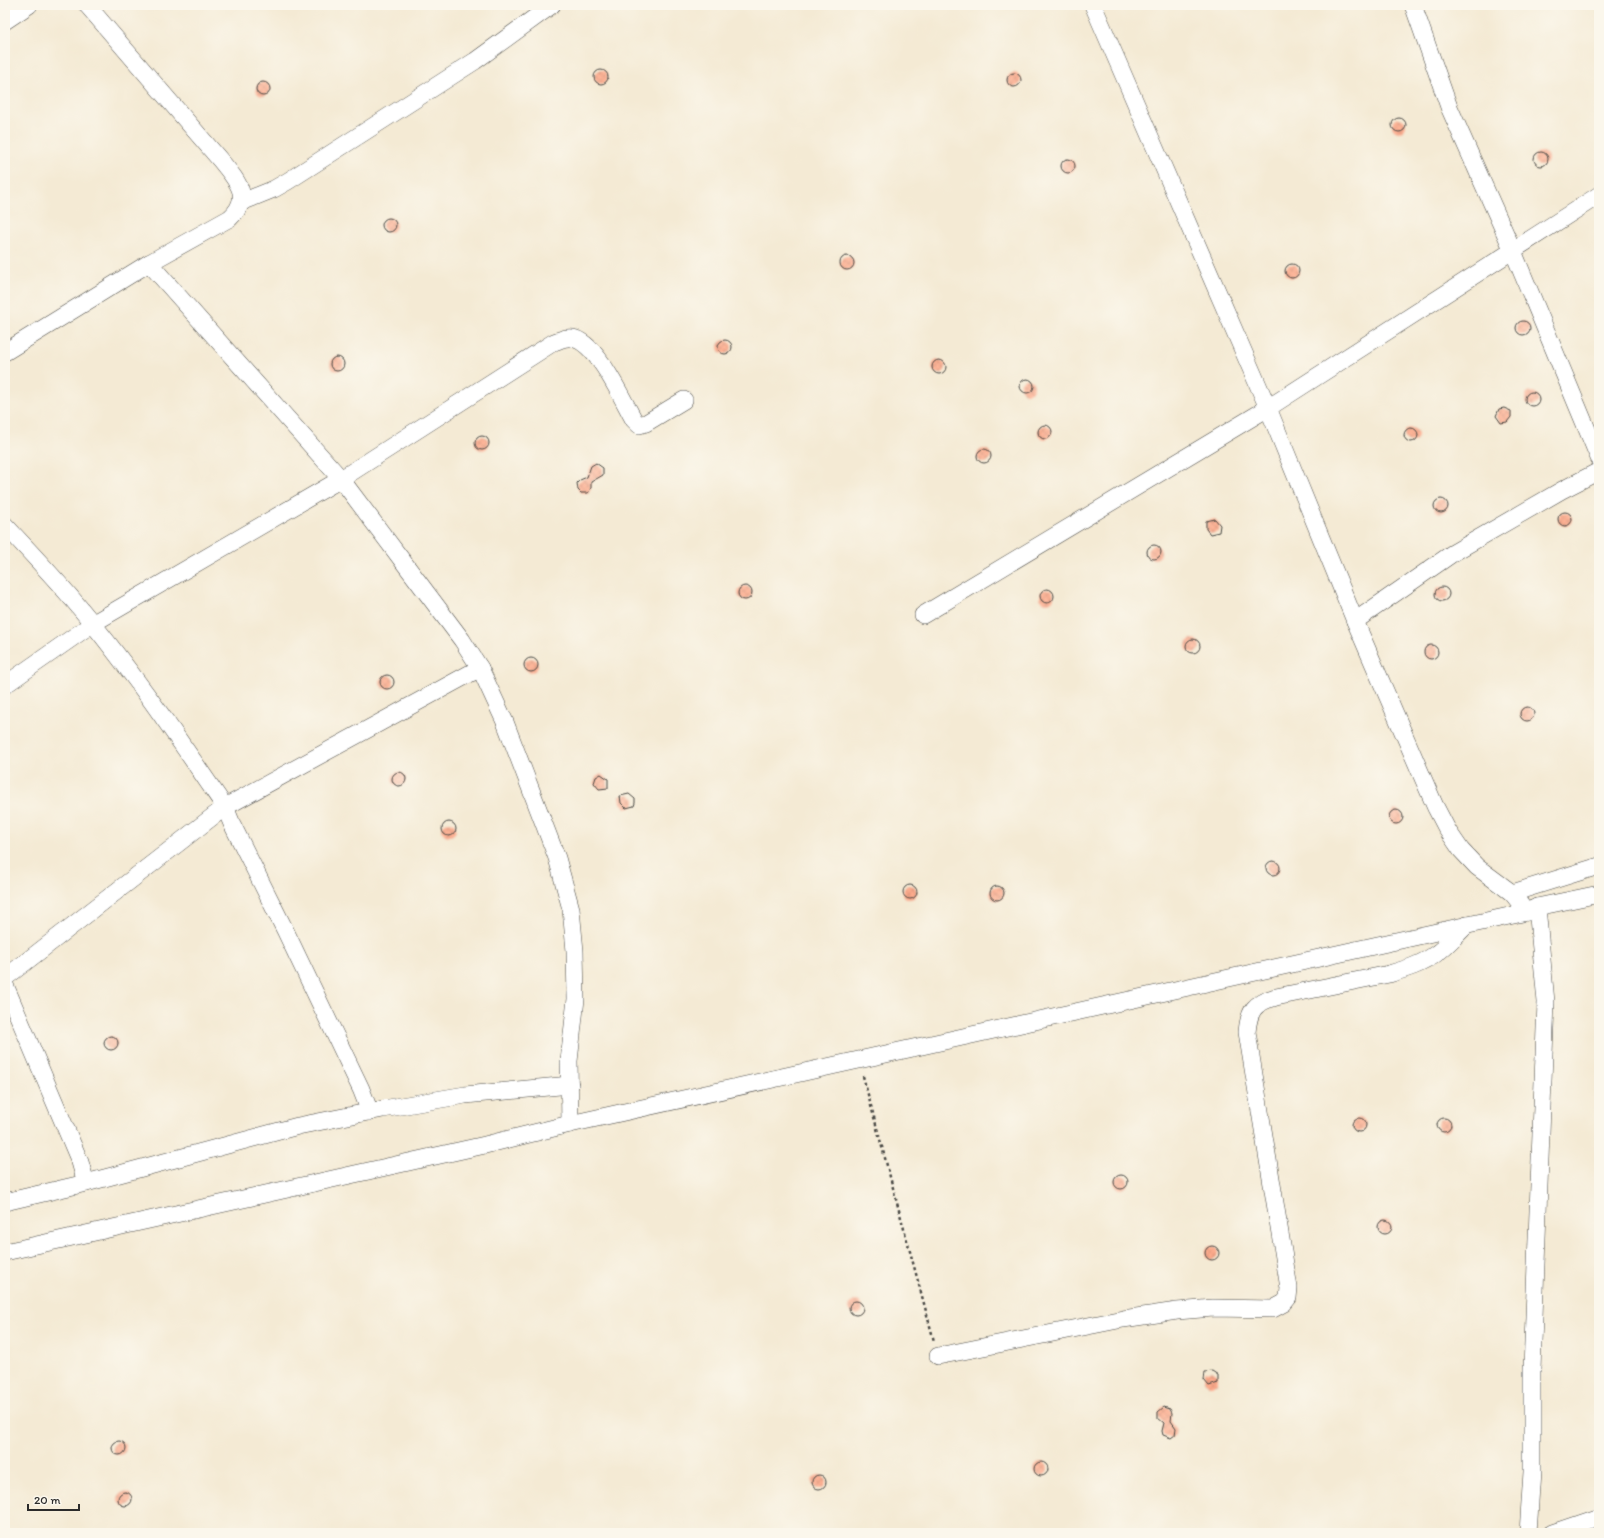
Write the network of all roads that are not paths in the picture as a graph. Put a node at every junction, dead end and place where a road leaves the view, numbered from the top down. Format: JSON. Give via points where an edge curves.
{"nodes":[{"id":1,"x":29,"y":5,"type":"edge"},
{"id":2,"x":88,"y":5,"type":"edge"},
{"id":3,"x":552,"y":5,"type":"edge"},
{"id":4,"x":1093,"y":5,"type":"edge"},
{"id":5,"x":1412,"y":5,"type":"edge"},
{"id":6,"x":5,"y":21,"type":"edge"},
{"id":7,"x":1599,"y":195,"type":"edge"},
{"id":8,"x":242,"y":202,"type":"junction"},
{"id":9,"x":1513,"y":250,"type":"junction"},
{"id":10,"x":149,"y":263,"type":"junction"},
{"id":11,"x":5,"y":351,"type":"edge"},
{"id":12,"x":684,"y":400,"type":"dead end"},
{"id":13,"x":1268,"y":408,"type":"junction"},
{"id":14,"x":1599,"y":458,"type":"edge"},
{"id":15,"x":1599,"y":471,"type":"edge"},
{"id":16,"x":341,"y":479,"type":"junction"},
{"id":17,"x":5,"y":524,"type":"edge"},
{"id":18,"x":923,"y":615,"type":"dead end"},
{"id":19,"x":1355,"y":621,"type":"junction"},
{"id":20,"x":92,"y":624,"type":"junction"},
{"id":21,"x":480,"y":668,"type":"junction"},
{"id":22,"x":5,"y":685,"type":"edge"},
{"id":23,"x":225,"y":807,"type":"junction"},
{"id":24,"x":1599,"y":866,"type":"edge"},
{"id":25,"x":1512,"y":893,"type":"junction"},
{"id":26,"x":1599,"y":894,"type":"edge"},
{"id":27,"x":1532,"y":910,"type":"junction"},
{"id":28,"x":1468,"y":925,"type":"junction"},
{"id":29,"x":5,"y":978,"type":"edge"},
{"id":30,"x":5,"y":985,"type":"edge"},
{"id":31,"x":570,"y":1085,"type":"junction"},
{"id":32,"x":370,"y":1112,"type":"junction"},
{"id":33,"x":570,"y":1124,"type":"junction"},
{"id":34,"x":86,"y":1183,"type":"junction"},
{"id":35,"x":5,"y":1202,"type":"edge"},
{"id":36,"x":5,"y":1252,"type":"edge"},
{"id":37,"x":938,"y":1356,"type":"road end"},
{"id":38,"x":1599,"y":1517,"type":"edge"},
{"id":39,"x":1528,"y":1533,"type":"edge"},
{"id":40,"x":1552,"y":1533,"type":"edge"}],
"edges":[{"from":1,"to":6,"type":"street"},
{"from":2,"to":8,"type":"street","via":[[237,181],[242,193]]},
{"from":3,"to":8,"type":"street","via":[[475,61],[301,172],[274,189]]},
{"from":4,"to":13,"type":"street"},
{"from":5,"to":9,"type":"street","via":[[1449,107]]},
{"from":7,"to":9,"type":"street"},
{"from":8,"to":10,"type":"street","via":[[230,218]]},
{"from":9,"to":13,"type":"street"},
{"from":9,"to":14,"type":"street"},
{"from":10,"to":11,"type":"street"},
{"from":10,"to":16,"type":"street"},
{"from":12,"to":16,"type":"street","via":[[646,424],[639,425],[605,368],[591,350],[573,338],[564,338]]},
{"from":13,"to":18,"type":"street"},
{"from":13,"to":19,"type":"street"},
{"from":15,"to":19,"type":"street","via":[[1453,553]]},
{"from":16,"to":20,"type":"street"},
{"from":16,"to":21,"type":"street","via":[[462,640]]},
{"from":17,"to":20,"type":"street"},
{"from":19,"to":25,"type":"street","via":[[1448,831],[1461,850],[1477,866]]},
{"from":20,"to":22,"type":"street"},
{"from":20,"to":23,"type":"street","via":[[140,686]]},
{"from":21,"to":23,"type":"street"},
{"from":21,"to":31,"type":"street","via":[[557,858],[571,909],[576,999],[569,1061]]},
{"from":23,"to":29,"type":"street"},
{"from":23,"to":32,"type":"street","via":[[361,1088]]},
{"from":24,"to":25,"type":"street"},
{"from":25,"to":27,"type":"street"},
{"from":26,"to":27,"type":"street"},
{"from":27,"to":28,"type":"street"},
{"from":27,"to":39,"type":"street","via":[[1546,1002]]},
{"from":28,"to":33,"type":"street"},
{"from":28,"to":37,"type":"street","via":[[1422,963],[1389,974],[1265,1000],[1252,1010],[1247,1032],[1289,1288],[1288,1298],[1284,1304],[1273,1309],[1213,1308],[1177,1311]]},
{"from":30,"to":34,"type":"street","via":[[80,1162]]},
{"from":31,"to":32,"type":"street","via":[[465,1095]]},
{"from":31,"to":33,"type":"street"},
{"from":32,"to":34,"type":"street","via":[[298,1126]]},
{"from":33,"to":36,"type":"street"},
{"from":34,"to":35,"type":"street"},
{"from":38,"to":40,"type":"street"}]}
